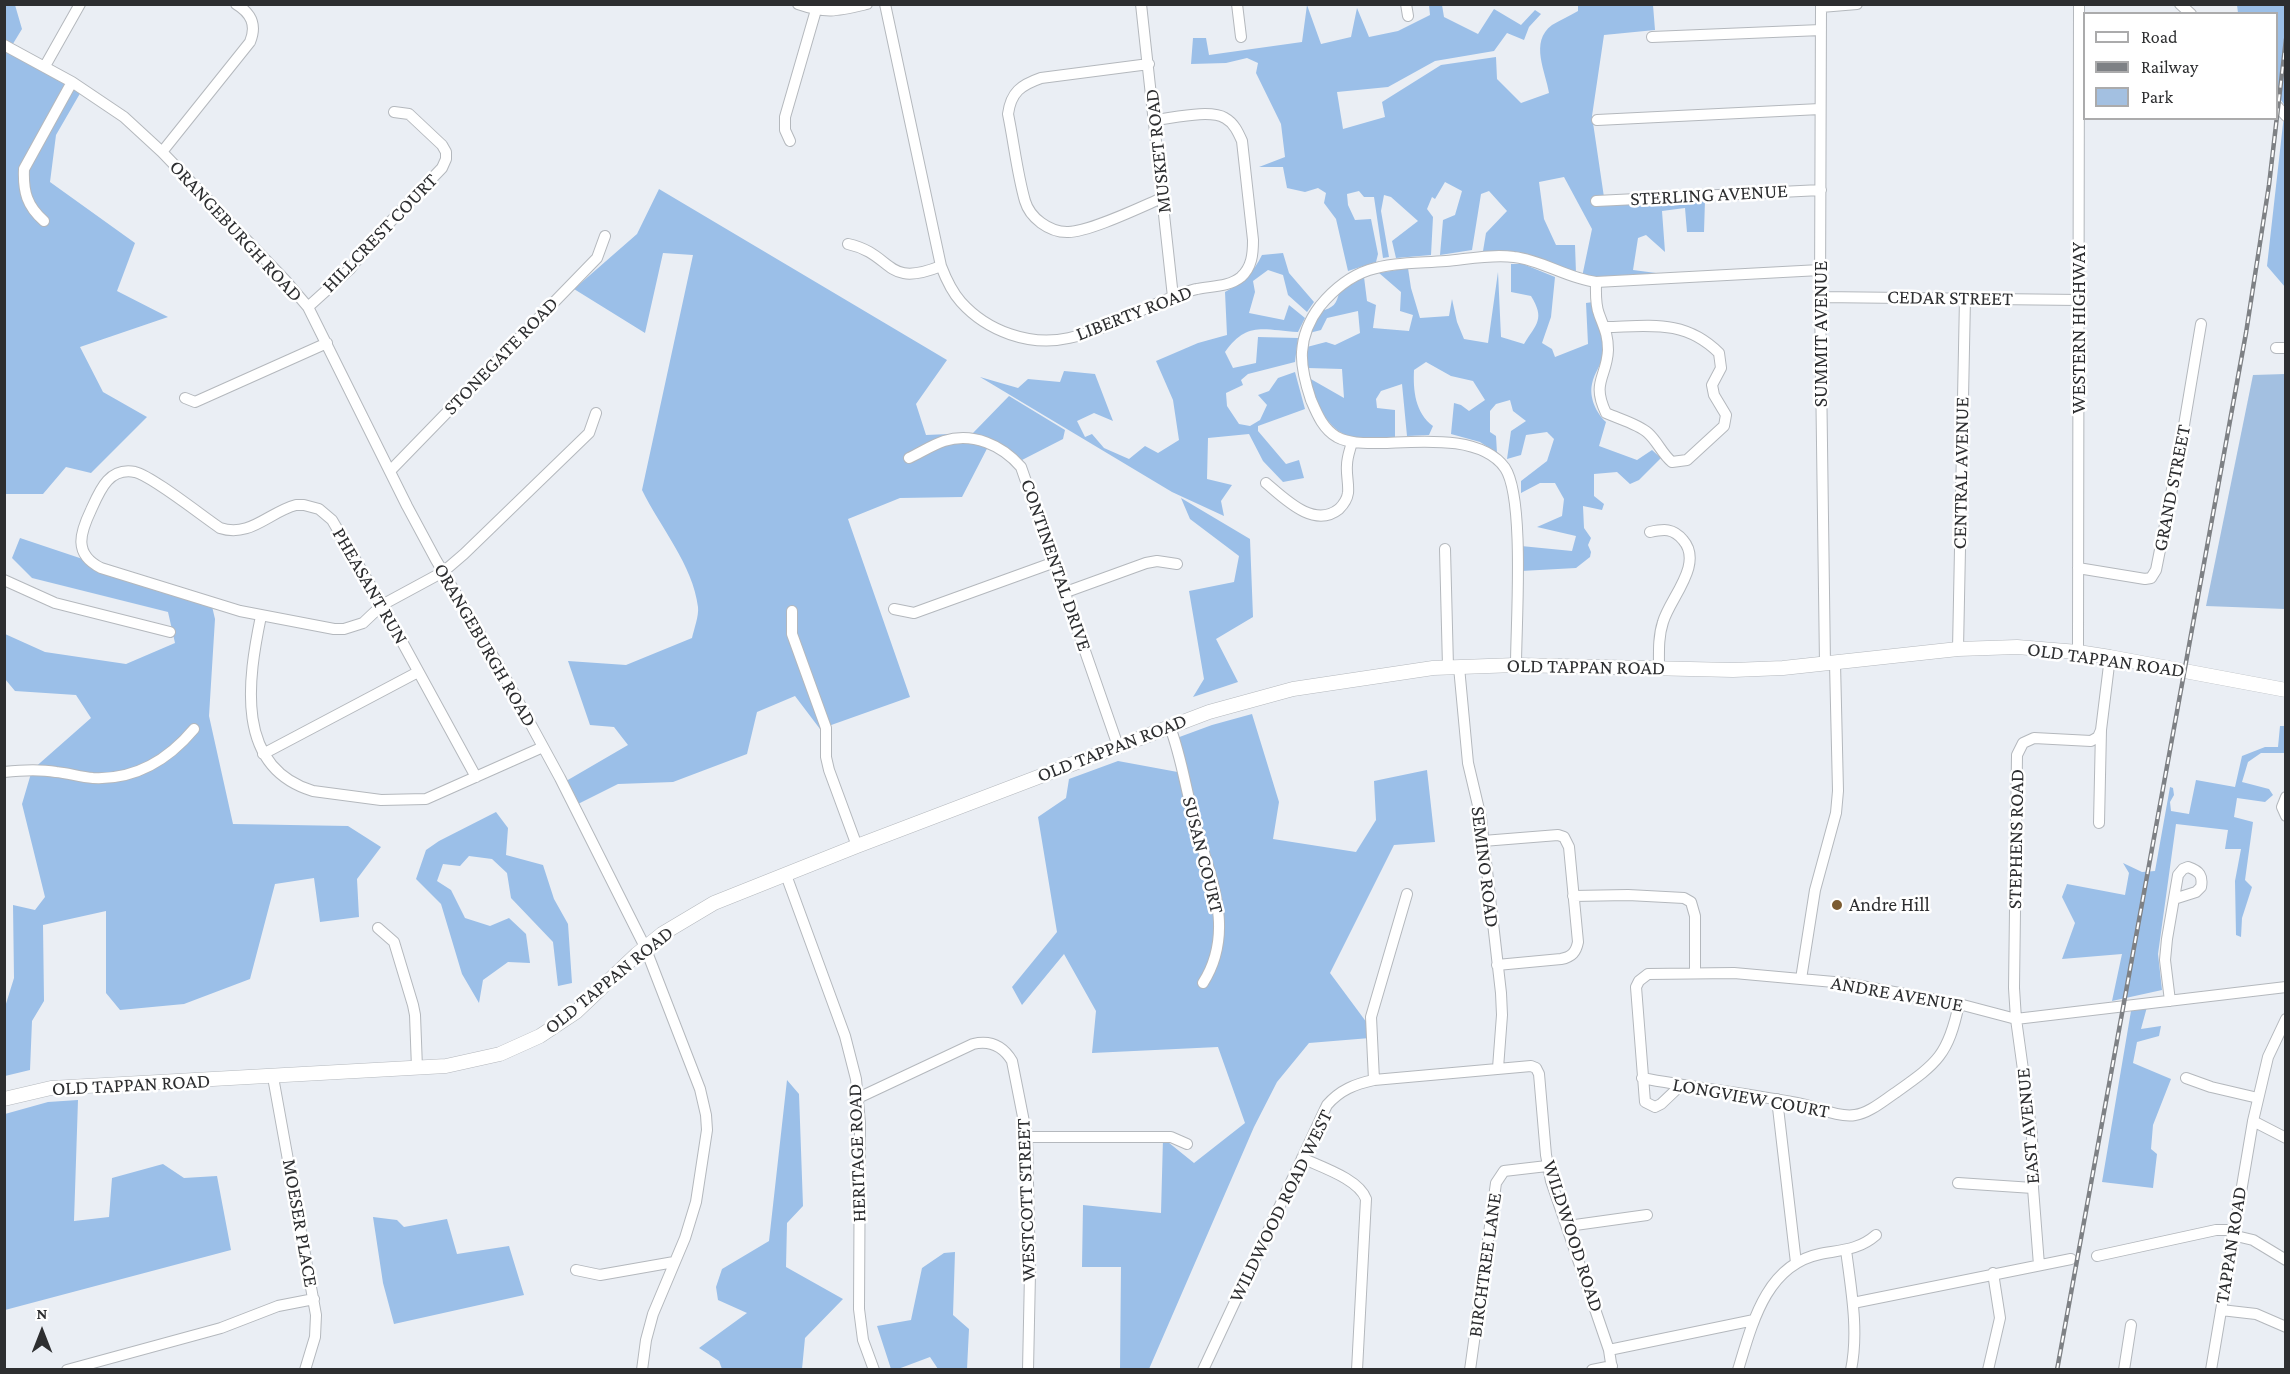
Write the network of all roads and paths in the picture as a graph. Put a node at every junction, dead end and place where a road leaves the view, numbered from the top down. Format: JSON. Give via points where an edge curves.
{"nodes":[{"id":1,"x":80,"y":4,"type":"edge"},
{"id":2,"x":236,"y":4,"type":"edge"},
{"id":3,"x":798,"y":4,"type":"edge"},
{"id":4,"x":867,"y":4,"type":"edge"},
{"id":5,"x":885,"y":4,"type":"edge"},
{"id":6,"x":1142,"y":4,"type":"edge"},
{"id":7,"x":1237,"y":4,"type":"edge"},
{"id":8,"x":1857,"y":4,"type":"edge"},
{"id":9,"x":2079,"y":4,"type":"edge"},
{"id":10,"x":1821,"y":6,"type":"edge"},
{"id":11,"x":816,"y":10,"type":"junction"},
{"id":12,"x":1821,"y":30,"type":"junction"},
{"id":13,"x":1241,"y":37,"type":"dead end"},
{"id":14,"x":1652,"y":37,"type":"dead end"},
{"id":15,"x":4,"y":45,"type":"edge"},
{"id":16,"x":1149,"y":64,"type":"junction"},
{"id":17,"x":45,"y":66,"type":"junction"},
{"id":18,"x":72,"y":82,"type":"junction"},
{"id":19,"x":1820,"y":109,"type":"junction"},
{"id":20,"x":394,"y":112,"type":"dead end"},
{"id":21,"x":1155,"y":120,"type":"junction"},
{"id":22,"x":1597,"y":120,"type":"dead end"},
{"id":23,"x":790,"y":141,"type":"dead end"},
{"id":24,"x":162,"y":152,"type":"junction"},
{"id":25,"x":1821,"y":190,"type":"junction"},
{"id":26,"x":1162,"y":198,"type":"junction"},
{"id":27,"x":1596,"y":201,"type":"dead end"},
{"id":28,"x":44,"y":221,"type":"dead end"},
{"id":29,"x":605,"y":237,"type":"dead end"},
{"id":30,"x":848,"y":244,"type":"dead end"},
{"id":31,"x":941,"y":266,"type":"junction"},
{"id":32,"x":1820,"y":270,"type":"junction"},
{"id":33,"x":1596,"y":282,"type":"junction"},
{"id":34,"x":1173,"y":297,"type":"junction"},
{"id":35,"x":1820,"y":297,"type":"junction"},
{"id":36,"x":1965,"y":298,"type":"junction"},
{"id":37,"x":2079,"y":300,"type":"junction"},
{"id":38,"x":308,"y":308,"type":"junction"},
{"id":39,"x":2201,"y":324,"type":"dead end"},
{"id":40,"x":1606,"y":327,"type":"junction"},
{"id":41,"x":327,"y":343,"type":"junction"},
{"id":42,"x":185,"y":398,"type":"dead end"},
{"id":43,"x":596,"y":413,"type":"dead end"},
{"id":44,"x":1352,"y":442,"type":"junction"},
{"id":45,"x":909,"y":458,"type":"dead end"},
{"id":46,"x":390,"y":471,"type":"junction"},
{"id":47,"x":1266,"y":483,"type":"dead end"},
{"id":48,"x":1650,"y":532,"type":"dead end"},
{"id":49,"x":1444,"y":549,"type":"dead end"},
{"id":50,"x":1055,"y":562,"type":"junction"},
{"id":51,"x":1177,"y":564,"type":"dead end"},
{"id":52,"x":2078,"y":568,"type":"junction"},
{"id":53,"x":443,"y":572,"type":"junction"},
{"id":54,"x":4,"y":580,"type":"edge"},
{"id":55,"x":1066,"y":592,"type":"junction"},
{"id":56,"x":382,"y":605,"type":"junction"},
{"id":57,"x":894,"y":609,"type":"dead end"},
{"id":58,"x":792,"y":611,"type":"dead end"},
{"id":59,"x":261,"y":616,"type":"junction"},
{"id":60,"x":170,"y":632,"type":"dead end"},
{"id":61,"x":1958,"y":649,"type":"junction"},
{"id":62,"x":2078,"y":652,"type":"junction"},
{"id":63,"x":2110,"y":657,"type":"junction"},
{"id":64,"x":1830,"y":664,"type":"junction"},
{"id":65,"x":1516,"y":665,"type":"junction"},
{"id":66,"x":1453,"y":667,"type":"junction"},
{"id":67,"x":1659,"y":669,"type":"junction"},
{"id":68,"x":418,"y":672,"type":"junction"},
{"id":69,"x":2286,"y":690,"type":"edge"},
{"id":70,"x":1170,"y":727,"type":"junction"},
{"id":71,"x":194,"y":729,"type":"dead end"},
{"id":72,"x":2101,"y":730,"type":"junction"},
{"id":73,"x":1118,"y":746,"type":"junction"},
{"id":74,"x":543,"y":747,"type":"junction"},
{"id":75,"x":263,"y":754,"type":"junction"},
{"id":76,"x":4,"y":772,"type":"edge"},
{"id":77,"x":476,"y":777,"type":"junction"},
{"id":78,"x":2286,"y":797,"type":"edge"},
{"id":79,"x":2286,"y":816,"type":"edge"},
{"id":80,"x":2099,"y":823,"type":"dead end"},
{"id":81,"x":1483,"y":841,"type":"junction"},
{"id":82,"x":857,"y":846,"type":"junction"},
{"id":83,"x":786,"y":875,"type":"junction"},
{"id":84,"x":1407,"y":894,"type":"dead end"},
{"id":85,"x":1573,"y":896,"type":"junction"},
{"id":86,"x":2174,"y":899,"type":"dead end"},
{"id":87,"x":378,"y":928,"type":"dead end"},
{"id":88,"x":645,"y":947,"type":"junction"},
{"id":89,"x":1497,"y":965,"type":"junction"},
{"id":90,"x":1695,"y":972,"type":"junction"},
{"id":91,"x":1801,"y":979,"type":"junction"},
{"id":92,"x":1203,"y":983,"type":"dead end"},
{"id":93,"x":2286,"y":987,"type":"edge"},
{"id":94,"x":2014,"y":988,"type":"joint"},
{"id":95,"x":2170,"y":1001,"type":"junction"},
{"id":96,"x":1959,"y":1004,"type":"junction"},
{"id":97,"x":2016,"y":1019,"type":"junction"},
{"id":98,"x":2286,"y":1019,"type":"edge"},
{"id":99,"x":417,"y":1068,"type":"junction"},
{"id":100,"x":1498,"y":1068,"type":"junction"},
{"id":101,"x":273,"y":1077,"type":"junction"},
{"id":102,"x":1642,"y":1078,"type":"junction"},
{"id":103,"x":2186,"y":1078,"type":"dead end"},
{"id":104,"x":1374,"y":1080,"type":"junction"},
{"id":105,"x":1681,"y":1085,"type":"junction"},
{"id":106,"x":858,"y":1098,"type":"junction"},
{"id":107,"x":2258,"y":1098,"type":"junction"},
{"id":108,"x":4,"y":1099,"type":"edge"},
{"id":109,"x":1777,"y":1099,"type":"junction"},
{"id":110,"x":2253,"y":1121,"type":"junction"},
{"id":111,"x":1027,"y":1137,"type":"junction"},
{"id":112,"x":2286,"y":1138,"type":"edge"},
{"id":113,"x":1187,"y":1144,"type":"dead end"},
{"id":114,"x":1302,"y":1158,"type":"junction"},
{"id":115,"x":1547,"y":1166,"type":"junction"},
{"id":116,"x":1958,"y":1183,"type":"dead end"},
{"id":117,"x":2033,"y":1188,"type":"junction"},
{"id":118,"x":1647,"y":1215,"type":"dead end"},
{"id":119,"x":1568,"y":1226,"type":"junction"},
{"id":120,"x":2232,"y":1233,"type":"junction"},
{"id":121,"x":1876,"y":1235,"type":"dead end"},
{"id":122,"x":1846,"y":1250,"type":"junction"},
{"id":123,"x":2097,"y":1256,"type":"dead end"},
{"id":124,"x":2070,"y":1259,"type":"dead end"},
{"id":125,"x":2286,"y":1260,"type":"edge"},
{"id":126,"x":674,"y":1262,"type":"junction"},
{"id":127,"x":1796,"y":1263,"type":"junction"},
{"id":128,"x":2039,"y":1265,"type":"junction"},
{"id":129,"x":576,"y":1270,"type":"dead end"},
{"id":130,"x":1993,"y":1274,"type":"junction"},
{"id":131,"x":314,"y":1299,"type":"junction"},
{"id":132,"x":1853,"y":1303,"type":"junction"},
{"id":133,"x":2221,"y":1310,"type":"junction"},
{"id":134,"x":1754,"y":1320,"type":"junction"},
{"id":135,"x":2131,"y":1325,"type":"dead end"},
{"id":136,"x":2286,"y":1327,"type":"edge"},
{"id":137,"x":1609,"y":1350,"type":"junction"},
{"id":138,"x":1612,"y":1368,"type":"edge"},
{"id":139,"x":67,"y":1370,"type":"edge"},
{"id":140,"x":306,"y":1370,"type":"edge"},
{"id":141,"x":642,"y":1370,"type":"edge"},
{"id":142,"x":874,"y":1370,"type":"edge"},
{"id":143,"x":1028,"y":1370,"type":"edge"},
{"id":144,"x":1203,"y":1370,"type":"edge"},
{"id":145,"x":1357,"y":1370,"type":"edge"},
{"id":146,"x":1470,"y":1370,"type":"edge"},
{"id":147,"x":1592,"y":1370,"type":"edge"},
{"id":148,"x":1738,"y":1370,"type":"edge"},
{"id":149,"x":1851,"y":1370,"type":"edge"},
{"id":150,"x":1988,"y":1370,"type":"edge"},
{"id":151,"x":2124,"y":1370,"type":"edge"},
{"id":152,"x":2211,"y":1370,"type":"edge"}],
"edges":[{"from":1,"to":17,"type":"street"},
{"from":2,"to":24,"type":"street","via":[[252,21],[250,42]]},
{"from":3,"to":11,"type":"street"},
{"from":4,"to":11,"type":"street","via":[[834,12]]},
{"from":5,"to":31,"type":"street","name":"LIBERTY ROAD"},
{"from":6,"to":16,"type":"street","name":"MUSKET ROAD"},
{"from":7,"to":13,"type":"street"},
{"from":8,"to":10,"type":"street"},
{"from":9,"to":37,"type":"street","name":"WESTERN HIGHWAY"},
{"from":10,"to":12,"type":"street","name":"SUMMIT AVENUE"},
{"from":11,"to":23,"type":"street","via":[[785,117]]},
{"from":12,"to":14,"type":"street"},
{"from":12,"to":19,"type":"street","name":"SUMMIT AVENUE"},
{"from":15,"to":17,"type":"street","name":"ORANGEBURGH ROAD"},
{"from":16,"to":21,"type":"street","name":"MUSKET ROAD"},
{"from":16,"to":26,"type":"street","via":[[1026,83],[1016,90],[1008,114],[1025,203],[1048,228],[1066,232],[1084,229]]},
{"from":17,"to":18,"type":"street","name":"ORANGEBURGH ROAD"},
{"from":18,"to":24,"type":"street","name":"ORANGEBURGH ROAD","via":[[123,117]]},
{"from":18,"to":28,"type":"street","via":[[24,169],[23,186],[32,211]]},
{"from":19,"to":22,"type":"street"},
{"from":19,"to":25,"type":"street","name":"SUMMIT AVENUE"},
{"from":20,"to":38,"type":"street","name":"HILLCREST COURT","via":[[409,114],[442,145],[446,159],[350,269]]},
{"from":21,"to":26,"type":"street","name":"MUSKET ROAD"},
{"from":21,"to":34,"type":"street","name":"LIBERTY ROAD","via":[[1207,114],[1225,117],[1235,127],[1242,141],[1253,240],[1248,269],[1239,279]]},
{"from":24,"to":38,"type":"street","name":"ORANGEBURGH ROAD"},
{"from":25,"to":27,"type":"street","name":"STERLING AVENUE"},
{"from":25,"to":32,"type":"street","name":"SUMMIT AVENUE"},
{"from":26,"to":34,"type":"street","name":"MUSKET ROAD"},
{"from":29,"to":46,"type":"street","name":"STONEGATE ROAD","via":[[597,258]]},
{"from":30,"to":31,"type":"street","via":[[860,246],[895,271],[909,275]]},
{"from":31,"to":34,"type":"street","name":"LIBERTY ROAD","via":[[959,301],[977,318],[999,331],[1044,341],[1068,339]]},
{"from":32,"to":33,"type":"street"},
{"from":32,"to":35,"type":"street","name":"SUMMIT AVENUE"},
{"from":33,"to":40,"type":"street","via":[[1599,314]]},
{"from":33,"to":44,"type":"street","via":[[1515,257],[1384,266],[1359,272],[1341,284],[1314,315],[1302,351],[1302,370],[1325,427]]},
{"from":35,"to":36,"type":"street","name":"CEDAR STREET"},
{"from":35,"to":64,"type":"street","name":"SUMMIT AVENUE"},
{"from":36,"to":37,"type":"street","name":"CEDAR STREET"},
{"from":36,"to":61,"type":"street","name":"CENTRAL AVENUE"},
{"from":37,"to":52,"type":"street","name":"WESTERN HIGHWAY"},
{"from":38,"to":41,"type":"street","name":"ORANGEBURGH ROAD"},
{"from":39,"to":52,"type":"street","name":"GRAND STREET","via":[[2156,570],[2151,578],[2145,579]]},
{"from":40,"to":40,"type":"street","via":[[1608,351],[1599,385],[1606,412],[1646,431],[1672,462],[1688,460],[1724,426],[1726,415],[1712,385],[1721,368],[1719,353],[1695,333],[1679,328]]},
{"from":41,"to":42,"type":"street","via":[[195,402]]},
{"from":41,"to":46,"type":"street","name":"ORANGEBURGH ROAD"},
{"from":43,"to":53,"type":"street","via":[[589,433]]},
{"from":44,"to":47,"type":"street","via":[[1347,464],[1348,492],[1344,504],[1334,512],[1320,516],[1304,512]]},
{"from":44,"to":65,"type":"street","via":[[1446,442],[1491,454],[1504,468],[1513,486],[1516,513]]},
{"from":45,"to":50,"type":"street","name":"CONTINENTAL DRIVE","via":[[943,442],[962,439],[994,445],[1014,459],[1024,472]]},
{"from":46,"to":53,"type":"street","name":"ORANGEBURGH ROAD"},
{"from":48,"to":67,"type":"street","via":[[1677,532],[1687,543],[1690,557],[1688,571],[1663,619]]},
{"from":49,"to":66,"type":"street","name":"SEMINO ROAD"},
{"from":50,"to":55,"type":"street","name":"CONTINENTAL DRIVE"},
{"from":50,"to":57,"type":"street","via":[[914,613]]},
{"from":51,"to":55,"type":"street","via":[[1146,563]]},
{"from":52,"to":62,"type":"street","name":"WESTERN HIGHWAY"},
{"from":53,"to":56,"type":"street"},
{"from":53,"to":74,"type":"street","name":"ORANGEBURGH ROAD"},
{"from":54,"to":60,"type":"street","via":[[55,603]]},
{"from":55,"to":73,"type":"street","name":"CONTINENTAL DRIVE"},
{"from":56,"to":59,"type":"street","via":[[363,623],[344,629]]},
{"from":56,"to":59,"type":"street","name":"PHEASANT RUN","via":[[332,520],[312,506],[296,505],[249,529],[227,531],[145,476],[129,471],[107,480],[81,537],[84,553],[94,565]]},
{"from":56,"to":68,"type":"street","name":"PHEASANT RUN"},
{"from":58,"to":82,"type":"street","via":[[792,634],[826,728],[829,771]]},
{"from":59,"to":75,"type":"street","via":[[251,684],[255,730]]},
{"from":61,"to":62,"type":"main road","name":"OLD TAPPAN ROAD","via":[[2017,647]]},
{"from":61,"to":64,"type":"main road","name":"OLD TAPPAN ROAD"},
{"from":62,"to":63,"type":"main road","name":"OLD TAPPAN ROAD"},
{"from":63,"to":69,"type":"main road","name":"OLD TAPPAN ROAD"},
{"from":63,"to":72,"type":"street"},
{"from":64,"to":67,"type":"main road","name":"OLD TAPPAN ROAD","via":[[1736,670]]},
{"from":64,"to":91,"type":"street","via":[[1838,791],[1832,834],[1815,890]]},
{"from":65,"to":66,"type":"main road","name":"OLD TAPPAN ROAD"},
{"from":65,"to":67,"type":"main road","name":"OLD TAPPAN ROAD"},
{"from":66,"to":70,"type":"main road","name":"OLD TAPPAN ROAD","via":[[1408,670],[1264,695]]},
{"from":66,"to":81,"type":"street","name":"SEMINO ROAD"},
{"from":68,"to":75,"type":"street"},
{"from":68,"to":77,"type":"street","name":"PHEASANT RUN"},
{"from":70,"to":73,"type":"main road","name":"OLD TAPPAN ROAD"},
{"from":70,"to":92,"type":"street","name":"SUSAN COURT","via":[[1220,916],[1213,967]]},
{"from":71,"to":76,"type":"street","via":[[170,754],[127,774],[95,778],[41,770]]},
{"from":72,"to":80,"type":"street"},
{"from":72,"to":94,"type":"street","name":"STEPHENS ROAD","via":[[2091,741],[2034,738],[2019,748]]},
{"from":73,"to":82,"type":"main road","name":"OLD TAPPAN ROAD"},
{"from":74,"to":77,"type":"street"},
{"from":74,"to":88,"type":"street","name":"ORANGEBURGH ROAD"},
{"from":75,"to":77,"type":"street","via":[[282,776],[302,788],[381,800],[426,799]]},
{"from":78,"to":79,"type":"street","via":[[2282,807]]},
{"from":81,"to":85,"type":"street","via":[[1564,837],[1569,847]]},
{"from":81,"to":89,"type":"street","name":"SEMINO ROAD"},
{"from":82,"to":83,"type":"main road","name":"OLD TAPPAN ROAD"},
{"from":83,"to":88,"type":"main road","name":"OLD TAPPAN ROAD","via":[[704,908]]},
{"from":83,"to":106,"type":"street","name":"HERITAGE ROAD","via":[[845,1035]]},
{"from":84,"to":104,"type":"street","via":[[1371,1017]]},
{"from":85,"to":89,"type":"street","via":[[1578,942],[1574,954],[1569,958]]},
{"from":85,"to":90,"type":"street","via":[[1637,895],[1684,898],[1691,902],[1695,916]]},
{"from":86,"to":95,"type":"street","via":[[2165,960]]},
{"from":87,"to":99,"type":"street","via":[[394,942],[413,1005]]},
{"from":88,"to":99,"type":"main road","name":"OLD TAPPAN ROAD","via":[[576,1012],[540,1036],[480,1060]]},
{"from":88,"to":126,"type":"street","name":"ORANGEBURGH ROAD","via":[[700,1089],[706,1115],[706,1144],[696,1202]]},
{"from":89,"to":100,"type":"street","name":"SEMINO ROAD","via":[[1502,1015]]},
{"from":90,"to":91,"type":"street","name":"ANDRE AVENUE"},
{"from":90,"to":102,"type":"street","via":[[1648,974],[1639,981],[1636,994]]},
{"from":91,"to":96,"type":"street","name":"ANDRE AVENUE"},
{"from":93,"to":95,"type":"street","name":"ANDRE AVENUE"},
{"from":94,"to":97,"type":"street","name":"EAST AVENUE"},
{"from":95,"to":97,"type":"street","name":"ANDRE AVENUE"},
{"from":96,"to":97,"type":"street","name":"ANDRE AVENUE"},
{"from":96,"to":109,"type":"street","name":"LONGVIEW COURT","via":[[1950,1039],[1938,1060],[1869,1110],[1846,1116]]},
{"from":97,"to":117,"type":"street","name":"EAST AVENUE","via":[[2030,1114]]},
{"from":98,"to":107,"type":"street","name":"TAPPAN ROAD","via":[[2271,1047]]},
{"from":99,"to":101,"type":"main road","name":"OLD TAPPAN ROAD"},
{"from":100,"to":104,"type":"street","name":"WILDWOOD ROAD WEST"},
{"from":100,"to":115,"type":"street","name":"WILDWOOD ROAD","via":[[1531,1066],[1539,1074]]},
{"from":101,"to":108,"type":"main road","name":"OLD TAPPAN ROAD","via":[[51,1088]]},
{"from":101,"to":131,"type":"street","name":"MOESER PLACE"},
{"from":102,"to":105,"type":"street","name":"LONGVIEW COURT"},
{"from":102,"to":105,"type":"street","via":[[1645,1102],[1655,1107]]},
{"from":103,"to":107,"type":"street"},
{"from":104,"to":114,"type":"street","name":"WILDWOOD ROAD WEST","via":[[1354,1085],[1327,1105]]},
{"from":105,"to":109,"type":"street","name":"LONGVIEW COURT"},
{"from":106,"to":111,"type":"street","name":"WESTCOTT STREET","via":[[973,1044],[988,1043],[1002,1049],[1012,1061]]},
{"from":106,"to":142,"type":"street","name":"HERITAGE ROAD","via":[[859,1309],[863,1340]]},
{"from":107,"to":110,"type":"street","name":"TAPPAN ROAD"},
{"from":109,"to":127,"type":"street"},
{"from":110,"to":112,"type":"street"},
{"from":110,"to":120,"type":"street","name":"TAPPAN ROAD"},
{"from":111,"to":113,"type":"street","via":[[1172,1137]]},
{"from":111,"to":143,"type":"street","name":"WESTCOTT STREET"},
{"from":114,"to":144,"type":"street","name":"WILDWOOD ROAD WEST"},
{"from":114,"to":145,"type":"street","via":[[1351,1182],[1363,1191],[1366,1199]]},
{"from":115,"to":119,"type":"street","name":"WILDWOOD ROAD"},
{"from":115,"to":146,"type":"street","name":"BIRCHTREE LANE","via":[[1504,1171],[1496,1183]]},
{"from":116,"to":117,"type":"street"},
{"from":117,"to":128,"type":"street","name":"EAST AVENUE"},
{"from":118,"to":119,"type":"street"},
{"from":119,"to":137,"type":"street","name":"WILDWOOD ROAD"},
{"from":120,"to":123,"type":"street","via":[[2216,1230]]},
{"from":120,"to":125,"type":"street","via":[[2253,1240]]},
{"from":120,"to":133,"type":"street","name":"TAPPAN ROAD"},
{"from":121,"to":122,"type":"street","via":[[1866,1244]]},
{"from":122,"to":127,"type":"street","via":[[1810,1256]]},
{"from":122,"to":132,"type":"street"},
{"from":124,"to":128,"type":"street"},
{"from":126,"to":129,"type":"street","via":[[600,1275]]},
{"from":126,"to":141,"type":"street","name":"ORANGEBURGH ROAD","via":[[651,1318]]},
{"from":127,"to":134,"type":"street","via":[[1778,1278]]},
{"from":128,"to":130,"type":"street"},
{"from":130,"to":132,"type":"street"},
{"from":130,"to":150,"type":"street","via":[[2000,1318]]},
{"from":131,"to":139,"type":"street"},
{"from":131,"to":140,"type":"street","name":"MOESER PLACE","via":[[316,1325]]},
{"from":132,"to":149,"type":"street"},
{"from":133,"to":136,"type":"street","via":[[2256,1314]]},
{"from":133,"to":152,"type":"street","name":"TAPPAN ROAD"},
{"from":134,"to":137,"type":"street"},
{"from":134,"to":148,"type":"street"},
{"from":135,"to":151,"type":"street"},
{"from":137,"to":138,"type":"street","name":"WILDWOOD ROAD"},
{"from":138,"to":147,"type":"street"}]}
